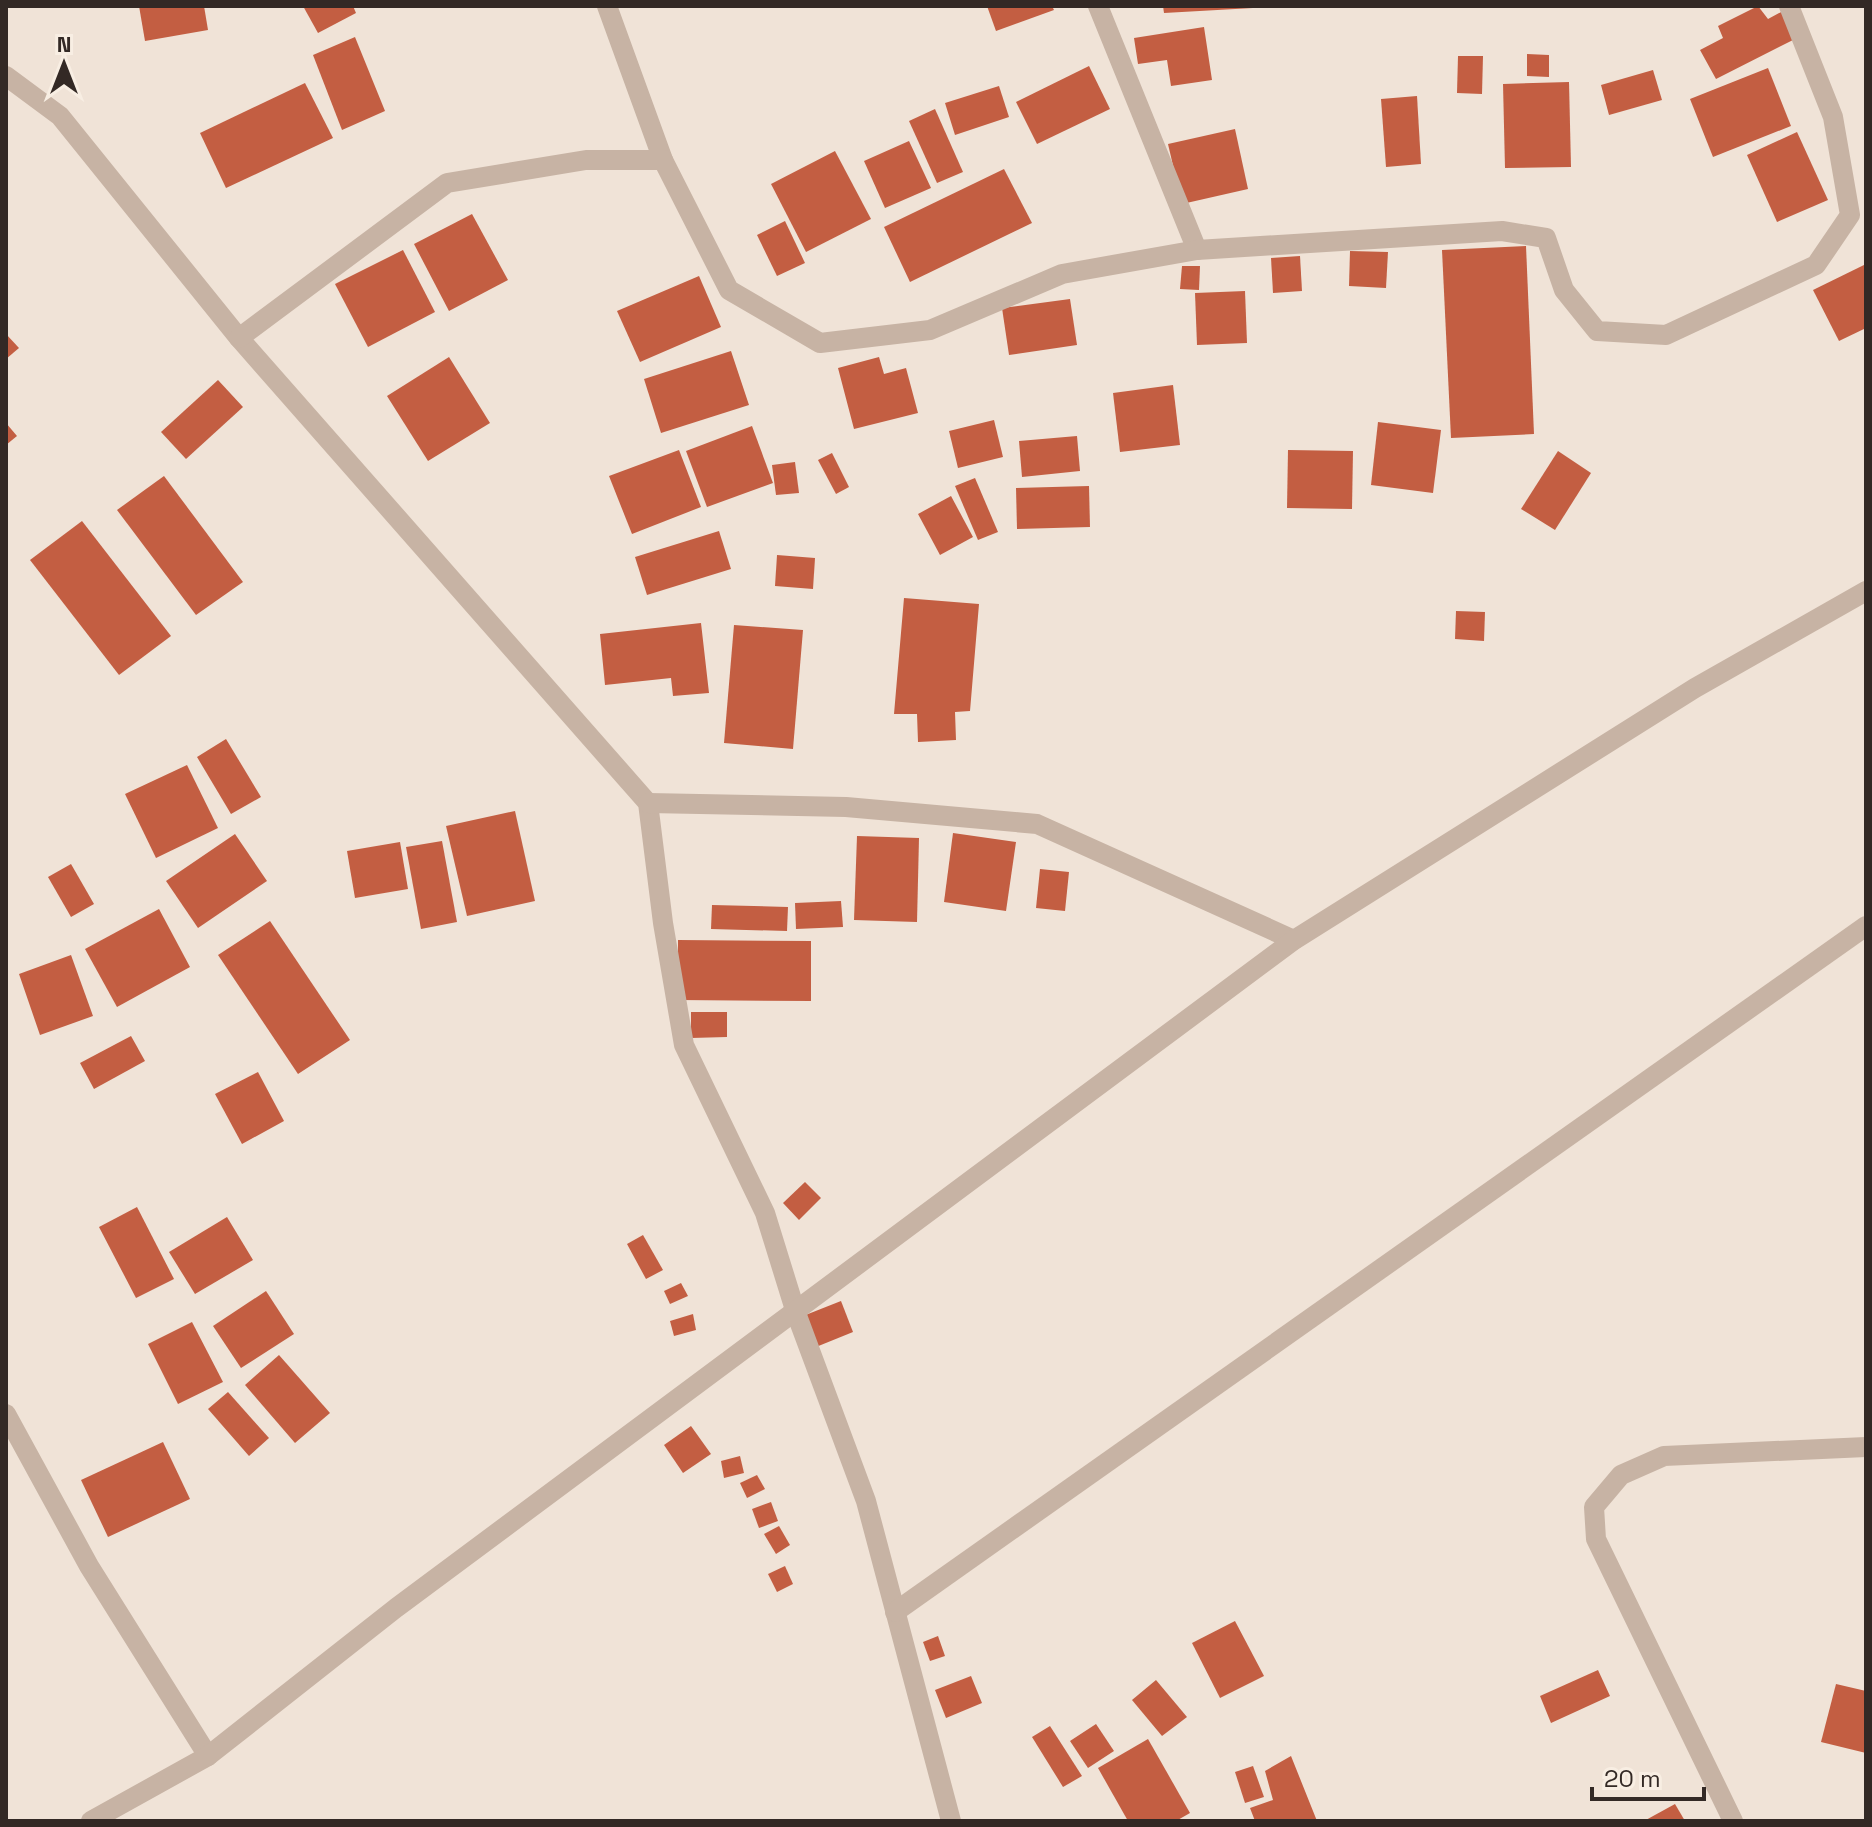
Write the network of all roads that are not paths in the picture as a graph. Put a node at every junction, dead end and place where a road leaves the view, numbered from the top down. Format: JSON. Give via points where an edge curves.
{"nodes":[{"id":1,"x":607,"y":6,"type":"edge"},
{"id":2,"x":1098,"y":6,"type":"edge"},
{"id":3,"x":1789,"y":6,"type":"edge"},
{"id":4,"x":6,"y":76,"type":"edge"},
{"id":5,"x":663,"y":160,"type":"junction"},
{"id":6,"x":1197,"y":250,"type":"junction"},
{"id":7,"x":239,"y":338,"type":"junction"},
{"id":8,"x":1866,"y":591,"type":"edge"},
{"id":9,"x":648,"y":803,"type":"junction"},
{"id":10,"x":1866,"y":926,"type":"edge"},
{"id":11,"x":1294,"y":940,"type":"junction"},
{"id":12,"x":796,"y":1313,"type":"junction"},
{"id":13,"x":6,"y":1414,"type":"edge"},
{"id":14,"x":1866,"y":1447,"type":"edge"},
{"id":15,"x":895,"y":1612,"type":"junction"},
{"id":16,"x":208,"y":1756,"type":"junction"},
{"id":17,"x":91,"y":1821,"type":"edge"},
{"id":18,"x":951,"y":1821,"type":"edge"},
{"id":19,"x":1733,"y":1821,"type":"edge"}],
"edges":[{"from":1,"to":5,"type":"street"},
{"from":2,"to":6,"type":"street"},
{"from":3,"to":6,"type":"street","via":[[1833,117],[1850,215],[1816,265],[1666,335],[1597,331],[1564,290],[1546,238],[1502,231]]},
{"from":4,"to":7,"type":"street","via":[[60,116]]},
{"from":5,"to":6,"type":"street","via":[[729,290],[820,343],[930,330],[1062,274]]},
{"from":5,"to":7,"type":"street","via":[[586,160],[447,183]]},
{"from":7,"to":9,"type":"street"},
{"from":8,"to":11,"type":"street","via":[[1695,688]]},
{"from":9,"to":11,"type":"street","via":[[846,807],[1037,824]]},
{"from":9,"to":12,"type":"street","via":[[684,1045],[765,1213]]},
{"from":10,"to":15,"type":"street"},
{"from":11,"to":12,"type":"street"},
{"from":12,"to":15,"type":"street","via":[[866,1501]]},
{"from":12,"to":16,"type":"street","via":[[396,1608]]},
{"from":13,"to":16,"type":"street","via":[[89,1566]]},
{"from":14,"to":19,"type":"street","via":[[1664,1456],[1621,1475],[1594,1507],[1596,1539]]},
{"from":15,"to":18,"type":"street"},
{"from":16,"to":17,"type":"street"}]}
